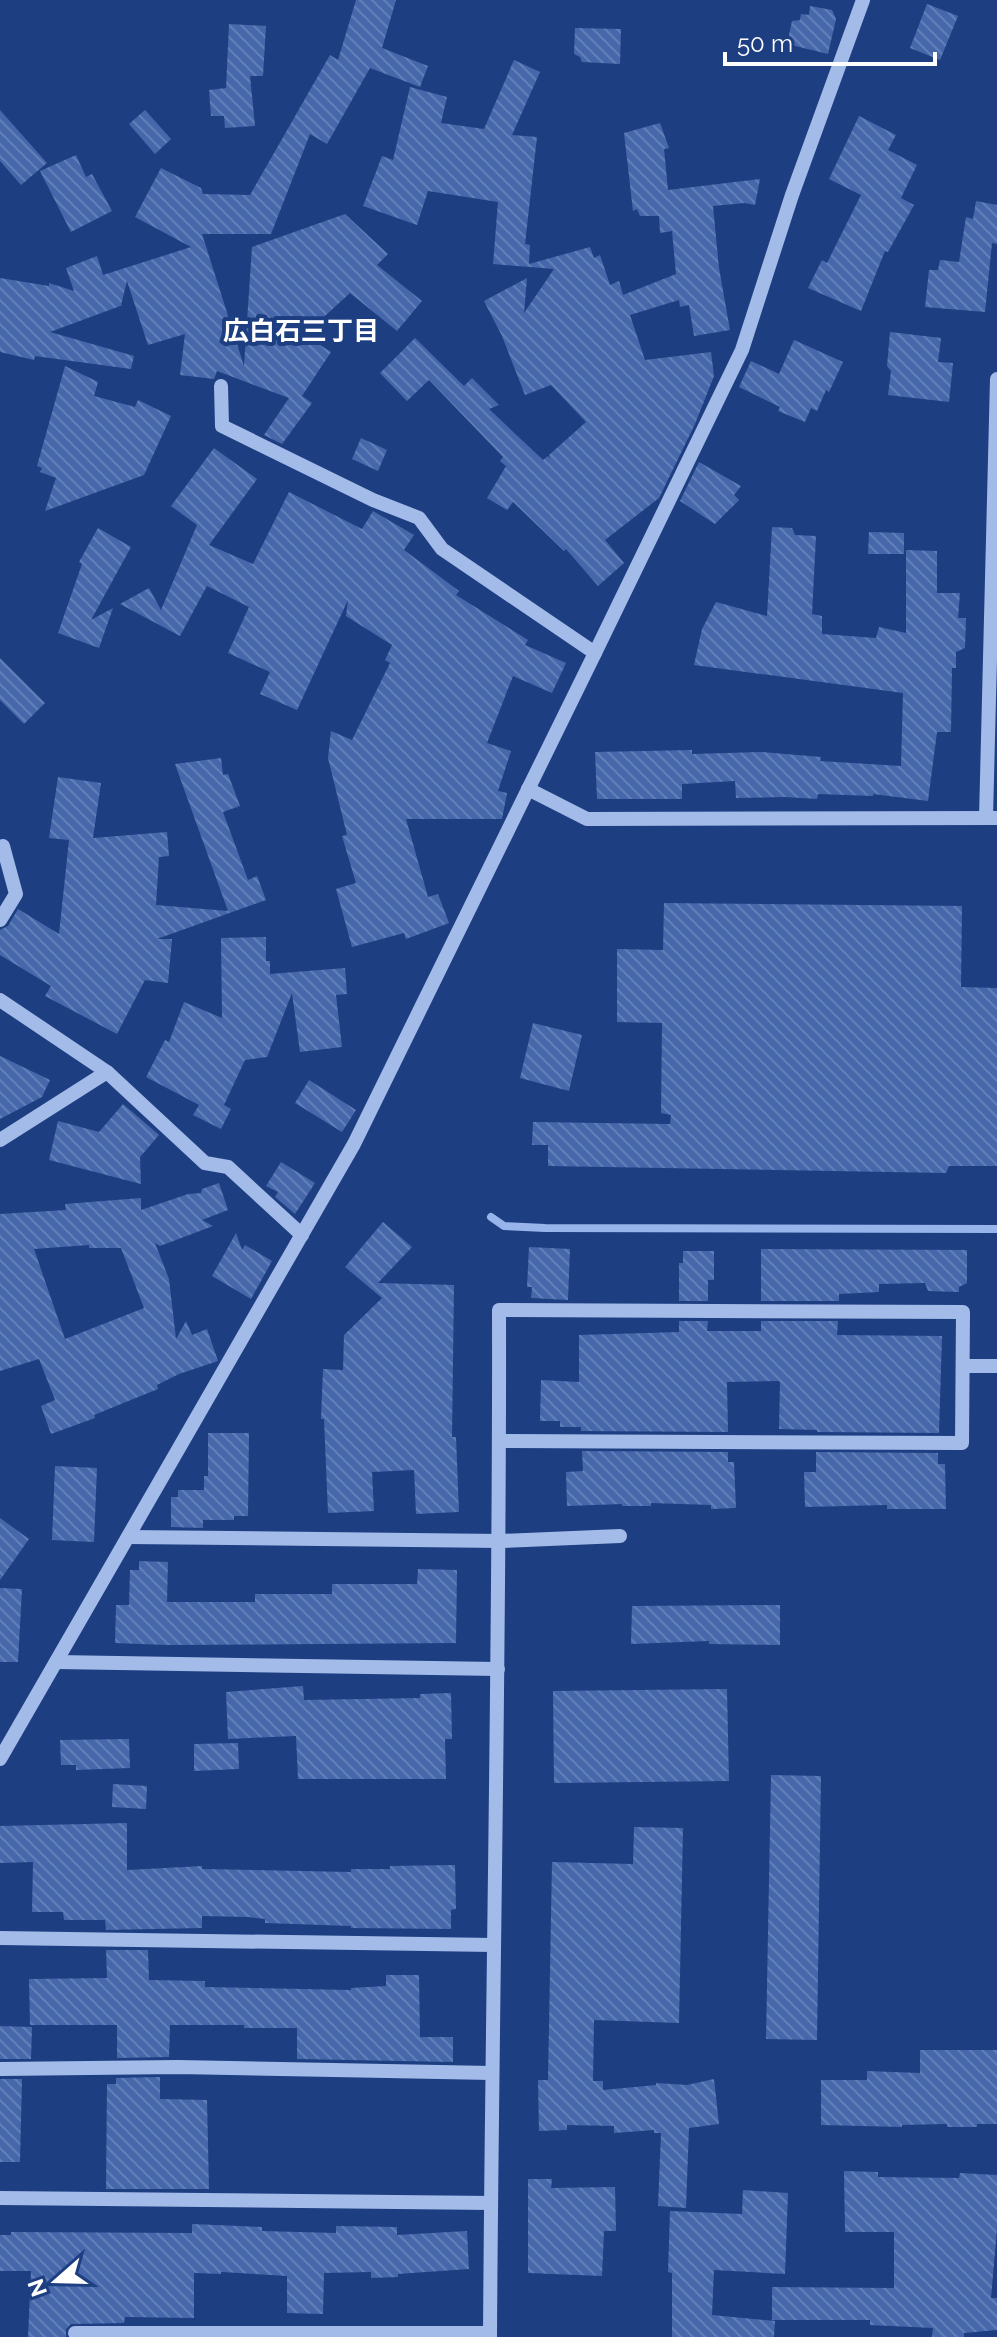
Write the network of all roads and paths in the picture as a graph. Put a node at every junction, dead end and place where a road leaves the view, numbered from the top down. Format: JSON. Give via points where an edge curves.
{"nodes":[{"id":1,"x":863,"y":0,"type":"edge"},
{"id":2,"x":221,"y":386,"type":"dead end"},
{"id":3,"x":997,"y":388,"type":"edge"},
{"id":4,"x":995,"y":520,"type":"edge"},
{"id":5,"x":595,"y":653,"type":"junction"},
{"id":6,"x":993,"y":656,"type":"edge"},
{"id":7,"x":528,"y":789,"type":"junction"},
{"id":8,"x":992,"y":818,"type":"edge"},
{"id":9,"x":3,"y":846,"type":"dead end"},
{"id":10,"x":0,"y":920,"type":"edge"},
{"id":11,"x":0,"y":1000,"type":"edge"},
{"id":12,"x":107,"y":1072,"type":"junction"},
{"id":13,"x":0,"y":1140,"type":"edge"},
{"id":14,"x":302,"y":1235,"type":"junction"},
{"id":15,"x":963,"y":1366,"type":"junction"},
{"id":16,"x":997,"y":1366,"type":"edge"},
{"id":17,"x":500,"y":1441,"type":"junction"},
{"id":18,"x":620,"y":1536,"type":"dead end"},
{"id":19,"x":128,"y":1537,"type":"junction"},
{"id":20,"x":501,"y":1541,"type":"junction"},
{"id":21,"x":56,"y":1662,"type":"junction"},
{"id":22,"x":498,"y":1669,"type":"junction"},
{"id":23,"x":0,"y":1759,"type":"edge"},
{"id":24,"x":0,"y":1938,"type":"edge"},
{"id":25,"x":494,"y":1945,"type":"junction"},
{"id":26,"x":0,"y":2069,"type":"edge"},
{"id":27,"x":492,"y":2073,"type":"junction"},
{"id":28,"x":0,"y":2198,"type":"edge"},
{"id":29,"x":491,"y":2203,"type":"junction"},
{"id":30,"x":75,"y":2333,"type":"dead end"},
{"id":31,"x":490,"y":2335,"type":"edge"}],
"edges":[{"from":1,"to":5,"type":"street","via":[[742,350]]},
{"from":2,"to":5,"type":"street","via":[[222,426],[419,518],[442,549]]},
{"from":3,"to":4,"type":"street"},
{"from":4,"to":6,"type":"street"},
{"from":5,"to":7,"type":"street"},
{"from":6,"to":8,"type":"street"},
{"from":7,"to":8,"type":"street","via":[[587,819]]},
{"from":7,"to":14,"type":"street","via":[[354,1144]]},
{"from":9,"to":10,"type":"street","via":[[16,894]]},
{"from":11,"to":12,"type":"street"},
{"from":12,"to":13,"type":"street"},
{"from":12,"to":14,"type":"street","via":[[205,1163],[228,1167]]},
{"from":14,"to":19,"type":"street"},
{"from":15,"to":16,"type":"street"},
{"from":15,"to":17,"type":"street","via":[[962,1443]]},
{"from":15,"to":17,"type":"street","via":[[963,1312],[499,1310]]},
{"from":17,"to":20,"type":"street"},
{"from":18,"to":20,"type":"street"},
{"from":19,"to":20,"type":"street"},
{"from":19,"to":21,"type":"street"},
{"from":20,"to":22,"type":"street"},
{"from":21,"to":22,"type":"street"},
{"from":21,"to":23,"type":"street"},
{"from":22,"to":25,"type":"street"},
{"from":24,"to":25,"type":"street"},
{"from":25,"to":27,"type":"street"},
{"from":26,"to":27,"type":"street"},
{"from":27,"to":29,"type":"street"},
{"from":28,"to":29,"type":"street"},
{"from":29,"to":31,"type":"street"},
{"from":30,"to":31,"type":"street"}]}
